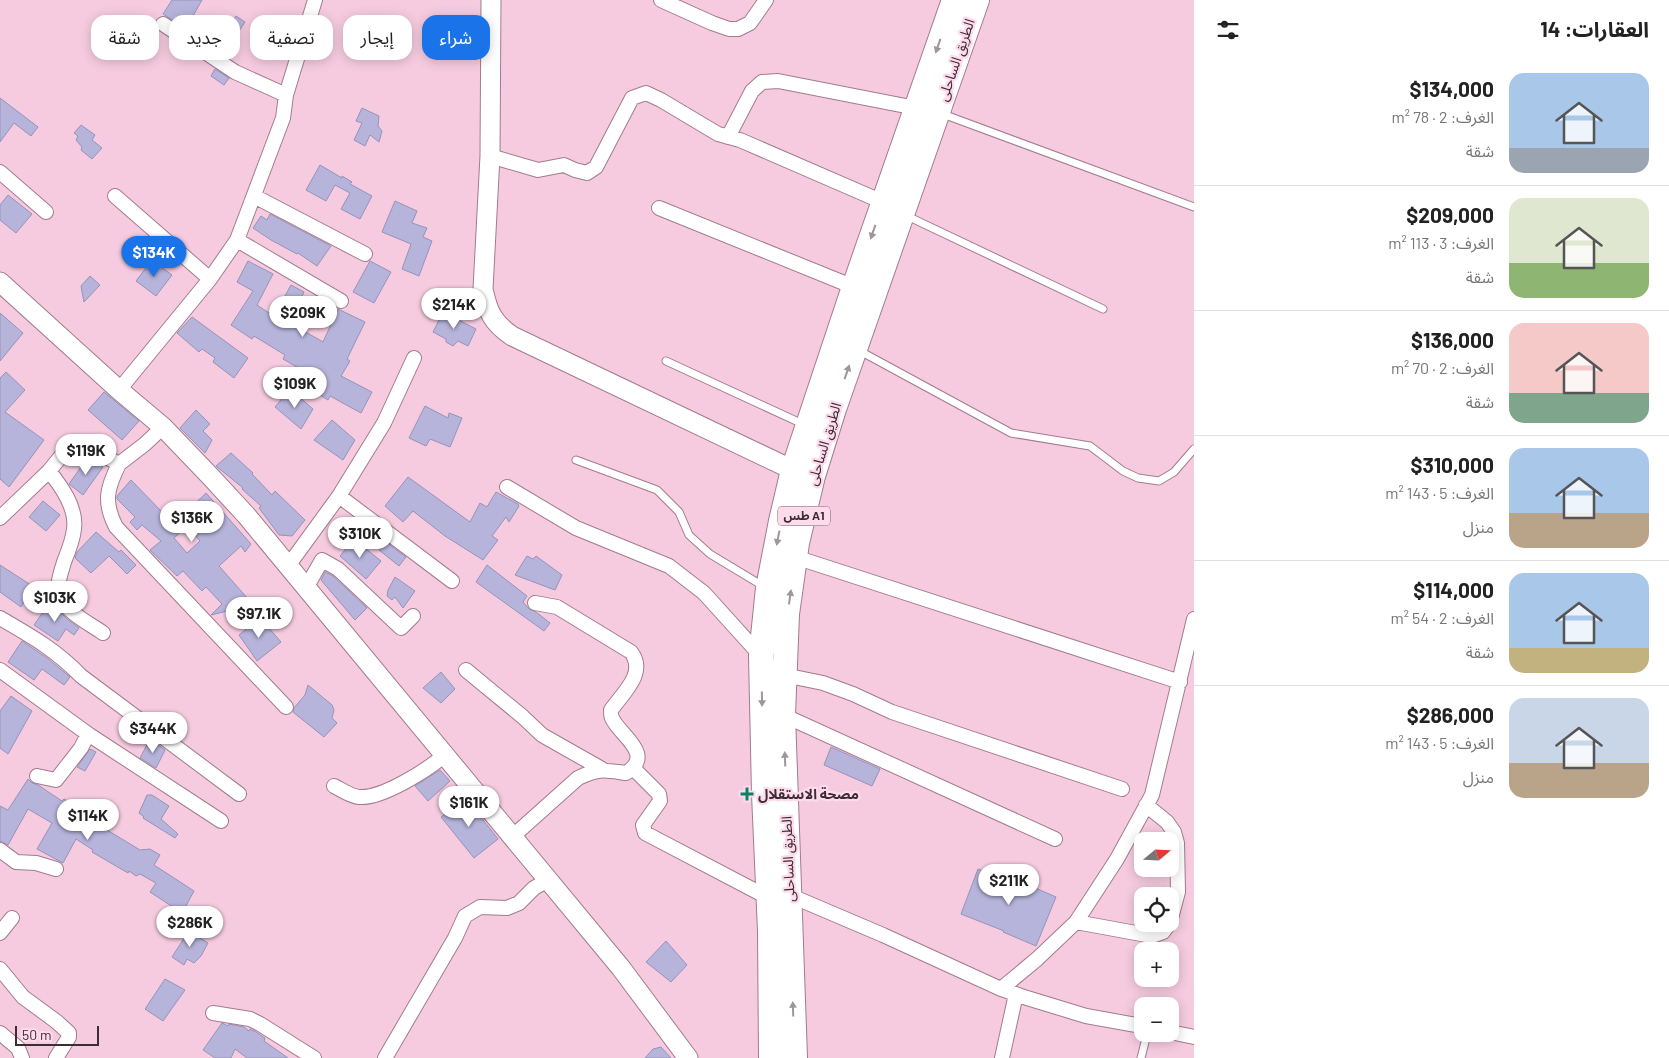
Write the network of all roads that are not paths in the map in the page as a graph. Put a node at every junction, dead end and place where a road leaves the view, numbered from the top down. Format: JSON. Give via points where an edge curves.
{"nodes":[{"id":1,"x":315,"y":0,"type":"edge"},
{"id":2,"x":491,"y":0,"type":"edge"},
{"id":3,"x":661,"y":0,"type":"edge"},
{"id":4,"x":766,"y":0,"type":"edge"},
{"id":5,"x":954,"y":0,"type":"edge"},
{"id":6,"x":977,"y":0,"type":"edge"},
{"id":7,"x":163,"y":24,"type":"dead end"},
{"id":8,"x":286,"y":95,"type":"junction"},
{"id":9,"x":927,"y":110,"type":"junction"},
{"id":10,"x":728,"y":137,"type":"junction"},
{"id":11,"x":490,"y":156,"type":"junction"},
{"id":12,"x":0,"y":172,"type":"edge"},
{"id":13,"x":115,"y":196,"type":"dead end"},
{"id":14,"x":254,"y":196,"type":"junction"},
{"id":15,"x":1194,"y":207,"type":"edge"},
{"id":16,"x":659,"y":208,"type":"dead end"},
{"id":17,"x":893,"y":208,"type":"junction"},
{"id":18,"x":46,"y":212,"type":"dead end"},
{"id":19,"x":237,"y":240,"type":"junction"},
{"id":20,"x":365,"y":254,"type":"dead end"},
{"id":21,"x":210,"y":279,"type":"junction"},
{"id":22,"x":0,"y":282,"type":"edge"},
{"id":23,"x":854,"y":287,"type":"junction"},
{"id":24,"x":341,"y":301,"type":"dead end"},
{"id":25,"x":1102,"y":309,"type":"dead end"},
{"id":26,"x":855,"y":349,"type":"junction"},
{"id":27,"x":414,"y":358,"type":"dead end"},
{"id":28,"x":666,"y":361,"type":"dead end"},
{"id":29,"x":119,"y":390,"type":"junction"},
{"id":30,"x":807,"y":426,"type":"junction"},
{"id":31,"x":163,"y":428,"type":"junction"},
{"id":32,"x":1194,"y":448,"type":"edge"},
{"id":33,"x":576,"y":460,"type":"dead end"},
{"id":34,"x":119,"y":464,"type":"junction"},
{"id":35,"x":793,"y":470,"type":"junction"},
{"id":36,"x":49,"y":471,"type":"junction"},
{"id":37,"x":507,"y":487,"type":"dead end"},
{"id":38,"x":339,"y":496,"type":"junction"},
{"id":39,"x":0,"y":518,"type":"edge"},
{"id":40,"x":795,"y":557,"type":"junction"},
{"id":41,"x":288,"y":566,"type":"junction"},
{"id":42,"x":452,"y":581,"type":"dead end"},
{"id":43,"x":306,"y":588,"type":"junction"},
{"id":44,"x":768,"y":588,"type":"junction"},
{"id":45,"x":535,"y":603,"type":"dead end"},
{"id":46,"x":413,"y":616,"type":"dead end"},
{"id":47,"x":0,"y":618,"type":"edge"},
{"id":48,"x":1194,"y":619,"type":"edge"},
{"id":49,"x":103,"y":633,"type":"dead end"},
{"id":50,"x":761,"y":656,"type":"junction"},
{"id":51,"x":0,"y":670,"type":"edge"},
{"id":52,"x":466,"y":670,"type":"dead end"},
{"id":53,"x":784,"y":675,"type":"junction"},
{"id":54,"x":1180,"y":682,"type":"junction"},
{"id":55,"x":286,"y":707,"type":"dead end"},
{"id":56,"x":783,"y":715,"type":"junction"},
{"id":57,"x":88,"y":734,"type":"junction"},
{"id":58,"x":445,"y":755,"type":"junction"},
{"id":59,"x":633,"y":768,"type":"junction"},
{"id":60,"x":602,"y":769,"type":"junction"},
{"id":61,"x":37,"y":776,"type":"dead end"},
{"id":62,"x":334,"y":786,"type":"dead end"},
{"id":63,"x":1122,"y":789,"type":"dead end"},
{"id":64,"x":239,"y":794,"type":"dead end"},
{"id":65,"x":1146,"y":805,"type":"junction"},
{"id":66,"x":221,"y":821,"type":"dead end"},
{"id":67,"x":512,"y":837,"type":"junction"},
{"id":68,"x":1054,"y":839,"type":"dead end"},
{"id":69,"x":0,"y":850,"type":"edge"},
{"id":70,"x":56,"y":869,"type":"dead end"},
{"id":71,"x":548,"y":880,"type":"junction"},
{"id":72,"x":1178,"y":887,"type":"edge"},
{"id":73,"x":779,"y":897,"type":"junction"},
{"id":74,"x":12,"y":918,"type":"dead end"},
{"id":75,"x":1076,"y":922,"type":"junction"},
{"id":76,"x":1163,"y":932,"type":"edge"},
{"id":77,"x":0,"y":933,"type":"edge"},
{"id":78,"x":0,"y":969,"type":"edge"},
{"id":79,"x":1001,"y":989,"type":"junction"},
{"id":80,"x":1016,"y":994,"type":"junction"},
{"id":81,"x":213,"y":1013,"type":"dead end"},
{"id":82,"x":1134,"y":1025,"type":"edge"},
{"id":83,"x":0,"y":1033,"type":"edge"},
{"id":84,"x":1179,"y":1034,"type":"edge"},
{"id":85,"x":1194,"y":1037,"type":"edge"},
{"id":86,"x":1145,"y":1042,"type":"edge"},
{"id":87,"x":770,"y":1055,"type":"edge"},
{"id":88,"x":22,"y":1058,"type":"edge"},
{"id":89,"x":56,"y":1058,"type":"edge"},
{"id":90,"x":314,"y":1058,"type":"edge"},
{"id":91,"x":385,"y":1058,"type":"edge"},
{"id":92,"x":688,"y":1058,"type":"edge"},
{"id":93,"x":795,"y":1058,"type":"edge"},
{"id":94,"x":1002,"y":1058,"type":"edge"},
{"id":95,"x":1142,"y":1058,"type":"edge"}],
"edges":[{"from":1,"to":8,"type":"street"},
{"from":2,"to":11,"type":"street"},
{"from":3,"to":4,"type":"street","via":[[729,29],[750,23]]},
{"from":5,"to":9,"type":"highway","name":"الطريق الساحلى","number":"طس A1","one_way":true},
{"from":6,"to":9,"type":"highway","name":"الطريق الساحلى","number":"طس A1"},
{"from":7,"to":8,"type":"street","via":[[235,72]]},
{"from":8,"to":14,"type":"street","via":[[283,118]]},
{"from":9,"to":10,"type":"street","via":[[778,81],[762,82],[752,91]]},
{"from":9,"to":15,"type":"lane"},
{"from":9,"to":17,"type":"highway","name":"الطريق الساحلى","number":"طس A1"},
{"from":10,"to":11,"type":"street","via":[[646,93],[632,98],[596,167],[587,173],[564,164],[538,170]]},
{"from":10,"to":17,"type":"street"},
{"from":11,"to":35,"type":"street","via":[[483,289],[487,307],[498,326],[512,336]]},
{"from":12,"to":18,"type":"street"},
{"from":13,"to":21,"type":"street"},
{"from":14,"to":19,"type":"street"},
{"from":14,"to":20,"type":"street"},
{"from":16,"to":23,"type":"street"},
{"from":17,"to":23,"type":"highway","name":"الطريق الساحلى","number":"طس A1","one_way":true},
{"from":17,"to":25,"type":"lane"},
{"from":17,"to":26,"type":"highway","name":"الطريق الساحلى","number":"طس A1"},
{"from":19,"to":21,"type":"street"},
{"from":19,"to":24,"type":"street"},
{"from":21,"to":29,"type":"street"},
{"from":22,"to":29,"type":"street"},
{"from":23,"to":30,"type":"highway","name":"الطريق الساحلى","number":"طس A1"},
{"from":26,"to":32,"type":"lane","via":[[1011,433],[1090,446],[1138,478],[1159,481],[1174,472]]},
{"from":40,"to":26,"type":"highway","name":"الطريق الساحلى","number":"طس A1","one_way":true,"via":[[813,476]]},
{"from":27,"to":38,"type":"street","via":[[384,424]]},
{"from":28,"to":30,"type":"lane"},
{"from":29,"to":31,"type":"street"},
{"from":30,"to":35,"type":"highway","name":"الطريق الساحلى","number":"طس A1"},
{"from":31,"to":34,"type":"street"},
{"from":31,"to":41,"type":"street","via":[[210,476]]},
{"from":33,"to":44,"type":"lane","via":[[657,490],[679,512],[689,535],[710,554]]},
{"from":34,"to":36,"type":"street","via":[[92,449],[73,447],[67,449]]},
{"from":34,"to":55,"type":"street","via":[[110,481],[107,504],[116,527]]},
{"from":35,"to":44,"type":"highway","name":"الطريق الساحلى","number":"طس A1","one_way":true},
{"from":36,"to":39,"type":"street"},
{"from":36,"to":49,"type":"street","via":[[60,485],[74,518],[74,530],[59,577],[60,597],[73,612]]},
{"from":37,"to":50,"type":"street","via":[[576,528],[669,566],[704,593]]},
{"from":38,"to":41,"type":"street"},
{"from":38,"to":42,"type":"street"},
{"from":53,"to":40,"type":"highway","name":"الطريق الساحلى","number":"طس A1","one_way":true,"via":[[787,614]]},
{"from":40,"to":54,"type":"street"},
{"from":41,"to":43,"type":"street"},
{"from":43,"to":46,"type":"street","via":[[322,560],[338,568],[402,628]]},
{"from":43,"to":58,"type":"street"},
{"from":44,"to":50,"type":"highway","name":"الطريق الساحلى","number":"طس A1"},
{"from":45,"to":59,"type":"street","via":[[557,607],[635,657],[638,664],[636,675],[611,710],[612,719],[636,749]]},
{"from":47,"to":64,"type":"street","via":[[49,647],[81,676]]},
{"from":48,"to":54,"type":"street"},
{"from":50,"to":73,"type":"highway","name":"الطريق الساحلى","number":"طس A1","one_way":true,"via":[[764,794]]},
{"from":51,"to":57,"type":"street"},
{"from":52,"to":60,"type":"street","via":[[542,735]]},
{"from":53,"to":56,"type":"highway","name":"الطريق الساحلى","number":"طس A1"},
{"from":53,"to":63,"type":"street","via":[[823,683],[900,715]]},
{"from":54,"to":65,"type":"street","via":[[1152,794]]},
{"from":56,"to":68,"type":"street"},
{"from":73,"to":56,"type":"highway","name":"الطريق الساحلى","number":"طس A1","one_way":true},
{"from":57,"to":61,"type":"street","via":[[56,780]]},
{"from":57,"to":66,"type":"street"},
{"from":58,"to":62,"type":"street","via":[[404,783],[369,796],[351,795]]},
{"from":58,"to":67,"type":"street"},
{"from":59,"to":60,"type":"street","via":[[626,772]]},
{"from":59,"to":73,"type":"street","via":[[659,794],[660,801],[644,825],[645,833]]},
{"from":60,"to":67,"type":"street","via":[[578,778]]},
{"from":65,"to":72,"type":"street","via":[[1174,832]]},
{"from":65,"to":75,"type":"street"},
{"from":67,"to":71,"type":"street"},
{"from":69,"to":70,"type":"street","via":[[16,862]]},
{"from":71,"to":91,"type":"street","via":[[534,888],[520,903],[508,908],[480,907],[465,916]]},
{"from":71,"to":92,"type":"street","via":[[621,968]]},
{"from":73,"to":79,"type":"street","via":[[883,935]]},
{"from":73,"to":87,"type":"highway","name":"الطريق الساحلى","number":"طس A1"},
{"from":93,"to":73,"type":"highway","name":"الطريق الساحلى","number":"طس A1","one_way":true},
{"from":74,"to":77,"type":"street"},
{"from":75,"to":76,"type":"street","via":[[1152,936]]},
{"from":75,"to":79,"type":"street"},
{"from":78,"to":89,"type":"street","via":[[23,997],[70,1033]]},
{"from":79,"to":80,"type":"street"},
{"from":80,"to":82,"type":"street","via":[[1086,1016]]},
{"from":80,"to":94,"type":"street"},
{"from":81,"to":90,"type":"street","via":[[260,1024]]},
{"from":83,"to":88,"type":"street","via":[[18,1048]]},
{"from":84,"to":85,"type":"street"},
{"from":86,"to":95,"type":"lane"}]}
